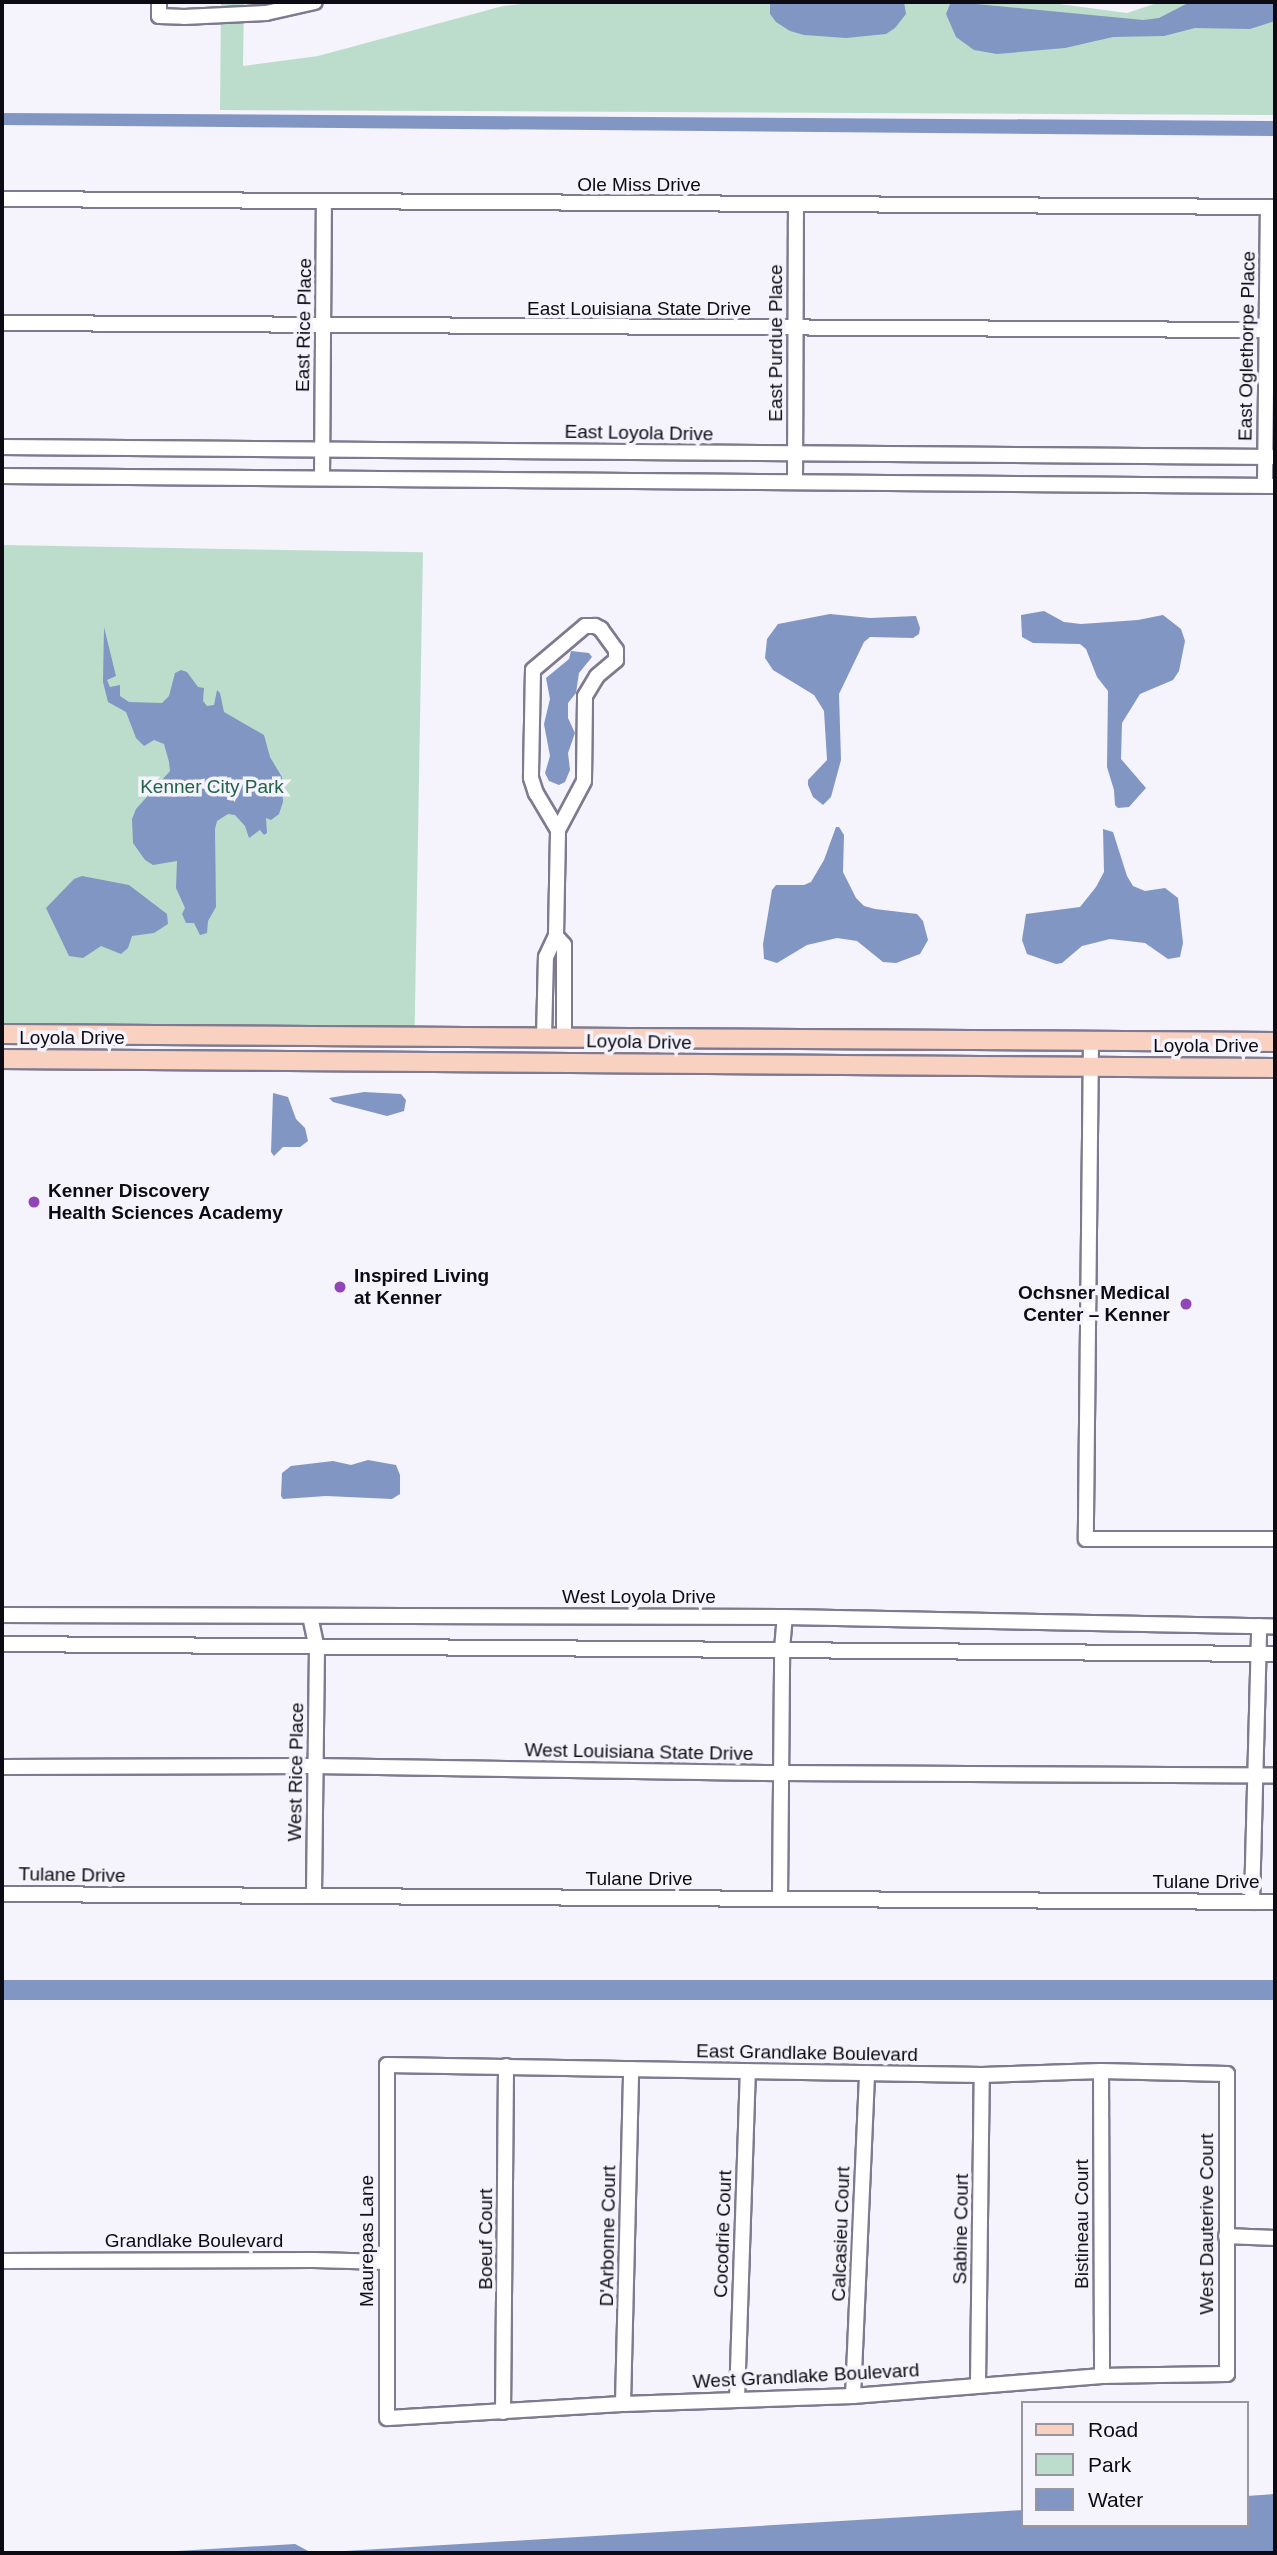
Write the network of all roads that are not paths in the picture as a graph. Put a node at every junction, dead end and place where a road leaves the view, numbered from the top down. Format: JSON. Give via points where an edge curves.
{"nodes":[{"id":1,"x":315,"y":2,"type":"edge"},
{"id":2,"x":159,"y":9,"type":"edge"},
{"id":3,"x":2,"y":199,"type":"edge"},
{"id":4,"x":324,"y":201,"type":"junction"},
{"id":5,"x":796,"y":205,"type":"junction"},
{"id":6,"x":1272,"y":207,"type":"edge"},
{"id":7,"x":2,"y":323,"type":"edge"},
{"id":8,"x":323,"y":326,"type":"junction"},
{"id":9,"x":795,"y":330,"type":"junction"},
{"id":10,"x":1271,"y":330,"type":"edge"},
{"id":11,"x":2,"y":447,"type":"edge"},
{"id":12,"x":322,"y":449,"type":"junction"},
{"id":13,"x":795,"y":453,"type":"junction"},
{"id":14,"x":1270,"y":457,"type":"edge"},
{"id":15,"x":2,"y":476,"type":"edge"},
{"id":16,"x":322,"y":478,"type":"junction"},
{"id":17,"x":795,"y":481,"type":"junction"},
{"id":18,"x":1270,"y":486,"type":"edge"},
{"id":19,"x":558,"y":830,"type":"junction"},
{"id":20,"x":556,"y":936,"type":"junction"},
{"id":21,"x":2,"y":1034,"type":"edge"},
{"id":22,"x":105,"y":1035,"type":"junction"},
{"id":23,"x":306,"y":1035,"type":"junction"},
{"id":24,"x":467,"y":1036,"type":"junction"},
{"id":25,"x":544,"y":1037,"type":"junction"},
{"id":26,"x":564,"y":1037,"type":"junction"},
{"id":27,"x":666,"y":1038,"type":"junction"},
{"id":28,"x":736,"y":1038,"type":"junction"},
{"id":29,"x":925,"y":1040,"type":"junction"},
{"id":30,"x":1091,"y":1041,"type":"junction"},
{"id":31,"x":1275,"y":1042,"type":"edge"},
{"id":32,"x":2,"y":1059,"type":"edge"},
{"id":33,"x":105,"y":1059,"type":"junction"},
{"id":34,"x":306,"y":1060,"type":"junction"},
{"id":35,"x":467,"y":1061,"type":"junction"},
{"id":36,"x":665,"y":1063,"type":"junction"},
{"id":37,"x":736,"y":1064,"type":"junction"},
{"id":38,"x":925,"y":1065,"type":"junction"},
{"id":39,"x":1090,"y":1067,"type":"junction"},
{"id":40,"x":1275,"y":1068,"type":"edge"},
{"id":41,"x":1275,"y":1539,"type":"edge"},
{"id":42,"x":2,"y":1615,"type":"edge"},
{"id":43,"x":310,"y":1615,"type":"junction"},
{"id":44,"x":785,"y":1617,"type":"junction"},
{"id":45,"x":1259,"y":1626,"type":"junction"},
{"id":46,"x":1275,"y":1626,"type":"edge"},
{"id":47,"x":2,"y":1644,"type":"edge"},
{"id":48,"x":317,"y":1648,"type":"junction"},
{"id":49,"x":782,"y":1649,"type":"junction"},
{"id":50,"x":1258,"y":1654,"type":"junction"},
{"id":51,"x":1275,"y":1654,"type":"edge"},
{"id":52,"x":314,"y":1766,"type":"junction"},
{"id":53,"x":2,"y":1767,"type":"edge"},
{"id":54,"x":781,"y":1773,"type":"junction"},
{"id":55,"x":1257,"y":1776,"type":"junction"},
{"id":56,"x":1275,"y":1776,"type":"edge"},
{"id":57,"x":2,"y":1894,"type":"edge"},
{"id":58,"x":314,"y":1896,"type":"junction"},
{"id":59,"x":780,"y":1899,"type":"junction"},
{"id":60,"x":1252,"y":1902,"type":"junction"},
{"id":61,"x":1275,"y":1902,"type":"edge"},
{"id":62,"x":387,"y":2065,"type":"joint"},
{"id":63,"x":506,"y":2066,"type":"junction"},
{"id":64,"x":631,"y":2069,"type":"junction"},
{"id":65,"x":748,"y":2071,"type":"junction"},
{"id":66,"x":1101,"y":2071,"type":"junction"},
{"id":67,"x":867,"y":2073,"type":"junction"},
{"id":68,"x":1227,"y":2074,"type":"joint"},
{"id":69,"x":982,"y":2075,"type":"junction"},
{"id":70,"x":1226,"y":2236,"type":"junction"},
{"id":71,"x":1275,"y":2238,"type":"edge"},
{"id":72,"x":2,"y":2261,"type":"edge"},
{"id":73,"x":386,"y":2262,"type":"junction"},
{"id":74,"x":1227,"y":2374,"type":"joint"},
{"id":75,"x":1102,"y":2376,"type":"junction"},
{"id":76,"x":978,"y":2384,"type":"junction"},
{"id":77,"x":853,"y":2396,"type":"junction"},
{"id":78,"x":737,"y":2399,"type":"junction"},
{"id":79,"x":623,"y":2403,"type":"junction"},
{"id":80,"x":503,"y":2412,"type":"junction"},
{"id":81,"x":387,"y":2418,"type":"joint"}],
"edges":[{"from":1,"to":2,"type":"street","via":[[255,14]]},
{"from":3,"to":4,"type":"street","name":"Ole Miss Drive"},
{"from":4,"to":5,"type":"street","name":"Ole Miss Drive"},
{"from":4,"to":8,"type":"street","name":"East Rice Place"},
{"from":5,"to":6,"type":"street","name":"Ole Miss Drive"},
{"from":5,"to":9,"type":"street","name":"East Purdue Place"},
{"from":6,"to":10,"type":"street","name":"East Oglethorpe Place"},
{"from":7,"to":8,"type":"street","name":"East Louisiana State Drive"},
{"from":8,"to":9,"type":"street","name":"East Louisiana State Drive"},
{"from":8,"to":12,"type":"street","name":"East Rice Place"},
{"from":9,"to":10,"type":"street","name":"East Louisiana State Drive"},
{"from":9,"to":13,"type":"street","name":"East Purdue Place"},
{"from":10,"to":14,"type":"street","name":"East Oglethorpe Place"},
{"from":11,"to":12,"type":"street","name":"East Loyola Drive"},
{"from":12,"to":13,"type":"street","name":"East Loyola Drive"},
{"from":12,"to":16,"type":"street","name":"East Rice Place"},
{"from":13,"to":14,"type":"street","name":"East Loyola Drive"},
{"from":13,"to":17,"type":"street","name":"East Purdue Place"},
{"from":14,"to":18,"type":"street","name":"East Oglethorpe Place"},
{"from":15,"to":16,"type":"street"},
{"from":16,"to":17,"type":"street"},
{"from":17,"to":18,"type":"street"},
{"from":19,"to":19,"type":"street","via":[[584,781],[585,696],[597,676],[616,660],[617,650],[595,626],[585,626],[533,670],[531,778]]},
{"from":19,"to":20,"type":"street"},
{"from":20,"to":25,"type":"street","via":[[546,957]]},
{"from":20,"to":26,"type":"street","via":[[564,945]]},
{"from":21,"to":22,"type":"main road","name":"Loyola Drive"},
{"from":22,"to":23,"type":"main road","name":"Loyola Drive"},
{"from":22,"to":33,"type":"main road"},
{"from":23,"to":24,"type":"main road","name":"Loyola Drive"},
{"from":23,"to":34,"type":"main road"},
{"from":24,"to":25,"type":"main road","name":"Loyola Drive"},
{"from":24,"to":35,"type":"main road"},
{"from":25,"to":26,"type":"main road","name":"Loyola Drive"},
{"from":26,"to":27,"type":"main road","name":"Loyola Drive"},
{"from":27,"to":28,"type":"main road","name":"Loyola Drive"},
{"from":27,"to":36,"type":"main road"},
{"from":28,"to":29,"type":"main road","name":"Loyola Drive"},
{"from":28,"to":37,"type":"main road"},
{"from":29,"to":30,"type":"main road","name":"Loyola Drive"},
{"from":29,"to":38,"type":"main road"},
{"from":30,"to":31,"type":"main road","name":"Loyola Drive"},
{"from":30,"to":39,"type":"street"},
{"from":32,"to":33,"type":"main road","name":"Loyola Drive"},
{"from":33,"to":34,"type":"main road","name":"Loyola Drive"},
{"from":34,"to":35,"type":"main road","name":"Loyola Drive"},
{"from":35,"to":36,"type":"main road","name":"Loyola Drive"},
{"from":36,"to":37,"type":"main road","name":"Loyola Drive"},
{"from":37,"to":38,"type":"main road","name":"Loyola Drive"},
{"from":38,"to":39,"type":"main road","name":"Loyola Drive"},
{"from":39,"to":40,"type":"main road","name":"Loyola Drive"},
{"from":39,"to":41,"type":"street","via":[[1086,1539]]},
{"from":42,"to":43,"type":"street","name":"West Loyola Drive"},
{"from":43,"to":44,"type":"street","name":"West Loyola Drive"},
{"from":43,"to":48,"type":"street","name":"West Rice Place"},
{"from":44,"to":45,"type":"street","name":"West Loyola Drive"},
{"from":44,"to":49,"type":"street"},
{"from":45,"to":46,"type":"street","name":"West Loyola Drive"},
{"from":45,"to":50,"type":"street"},
{"from":47,"to":48,"type":"street"},
{"from":48,"to":49,"type":"street"},
{"from":48,"to":52,"type":"street","name":"West Rice Place"},
{"from":49,"to":50,"type":"street"},
{"from":49,"to":54,"type":"street"},
{"from":50,"to":51,"type":"street"},
{"from":50,"to":55,"type":"street"},
{"from":52,"to":53,"type":"street","name":"West Louisiana State Drive"},
{"from":52,"to":54,"type":"street","name":"West Louisiana State Drive"},
{"from":52,"to":58,"type":"street","name":"West Rice Place"},
{"from":54,"to":55,"type":"street","name":"West Louisiana State Drive"},
{"from":54,"to":59,"type":"street"},
{"from":55,"to":56,"type":"street","name":"West Louisiana State Drive"},
{"from":55,"to":60,"type":"street"},
{"from":57,"to":58,"type":"street","name":"Tulane Drive"},
{"from":58,"to":59,"type":"street","name":"Tulane Drive"},
{"from":59,"to":60,"type":"street","name":"Tulane Drive"},
{"from":60,"to":61,"type":"street","name":"Tulane Drive"},
{"from":62,"to":63,"type":"street","name":"East Grandlake Boulevard"},
{"from":62,"to":73,"type":"street","name":"Maurepas Lane"},
{"from":63,"to":64,"type":"street","name":"East Grandlake Boulevard"},
{"from":63,"to":80,"type":"street","name":"Boeuf Court"},
{"from":64,"to":65,"type":"street","name":"East Grandlake Boulevard"},
{"from":64,"to":79,"type":"street","name":"D'Arbonne Court"},
{"from":65,"to":67,"type":"street","name":"East Grandlake Boulevard"},
{"from":65,"to":78,"type":"street","name":"Cocodrie Court"},
{"from":66,"to":68,"type":"street","name":"East Grandlake Boulevard"},
{"from":66,"to":69,"type":"street","name":"East Grandlake Boulevard"},
{"from":66,"to":75,"type":"street","name":"Bistineau Court"},
{"from":67,"to":69,"type":"street","name":"East Grandlake Boulevard"},
{"from":67,"to":77,"type":"street","name":"Calcasieu Court"},
{"from":68,"to":70,"type":"street","name":"West Dauterive Court"},
{"from":69,"to":76,"type":"street","name":"Sabine Court"},
{"from":70,"to":71,"type":"street"},
{"from":70,"to":74,"type":"street","name":"West Dauterive Court"},
{"from":72,"to":73,"type":"street","name":"Grandlake Boulevard"},
{"from":73,"to":81,"type":"street","name":"Maurepas Lane"},
{"from":74,"to":75,"type":"street","name":"West Grandlake Boulevard"},
{"from":75,"to":76,"type":"street","name":"West Grandlake Boulevard"},
{"from":76,"to":77,"type":"street","name":"West Grandlake Boulevard"},
{"from":77,"to":78,"type":"street","name":"West Grandlake Boulevard"},
{"from":78,"to":79,"type":"street","name":"West Grandlake Boulevard"},
{"from":79,"to":80,"type":"street","name":"West Grandlake Boulevard"},
{"from":80,"to":81,"type":"street","name":"West Grandlake Boulevard"}]}
